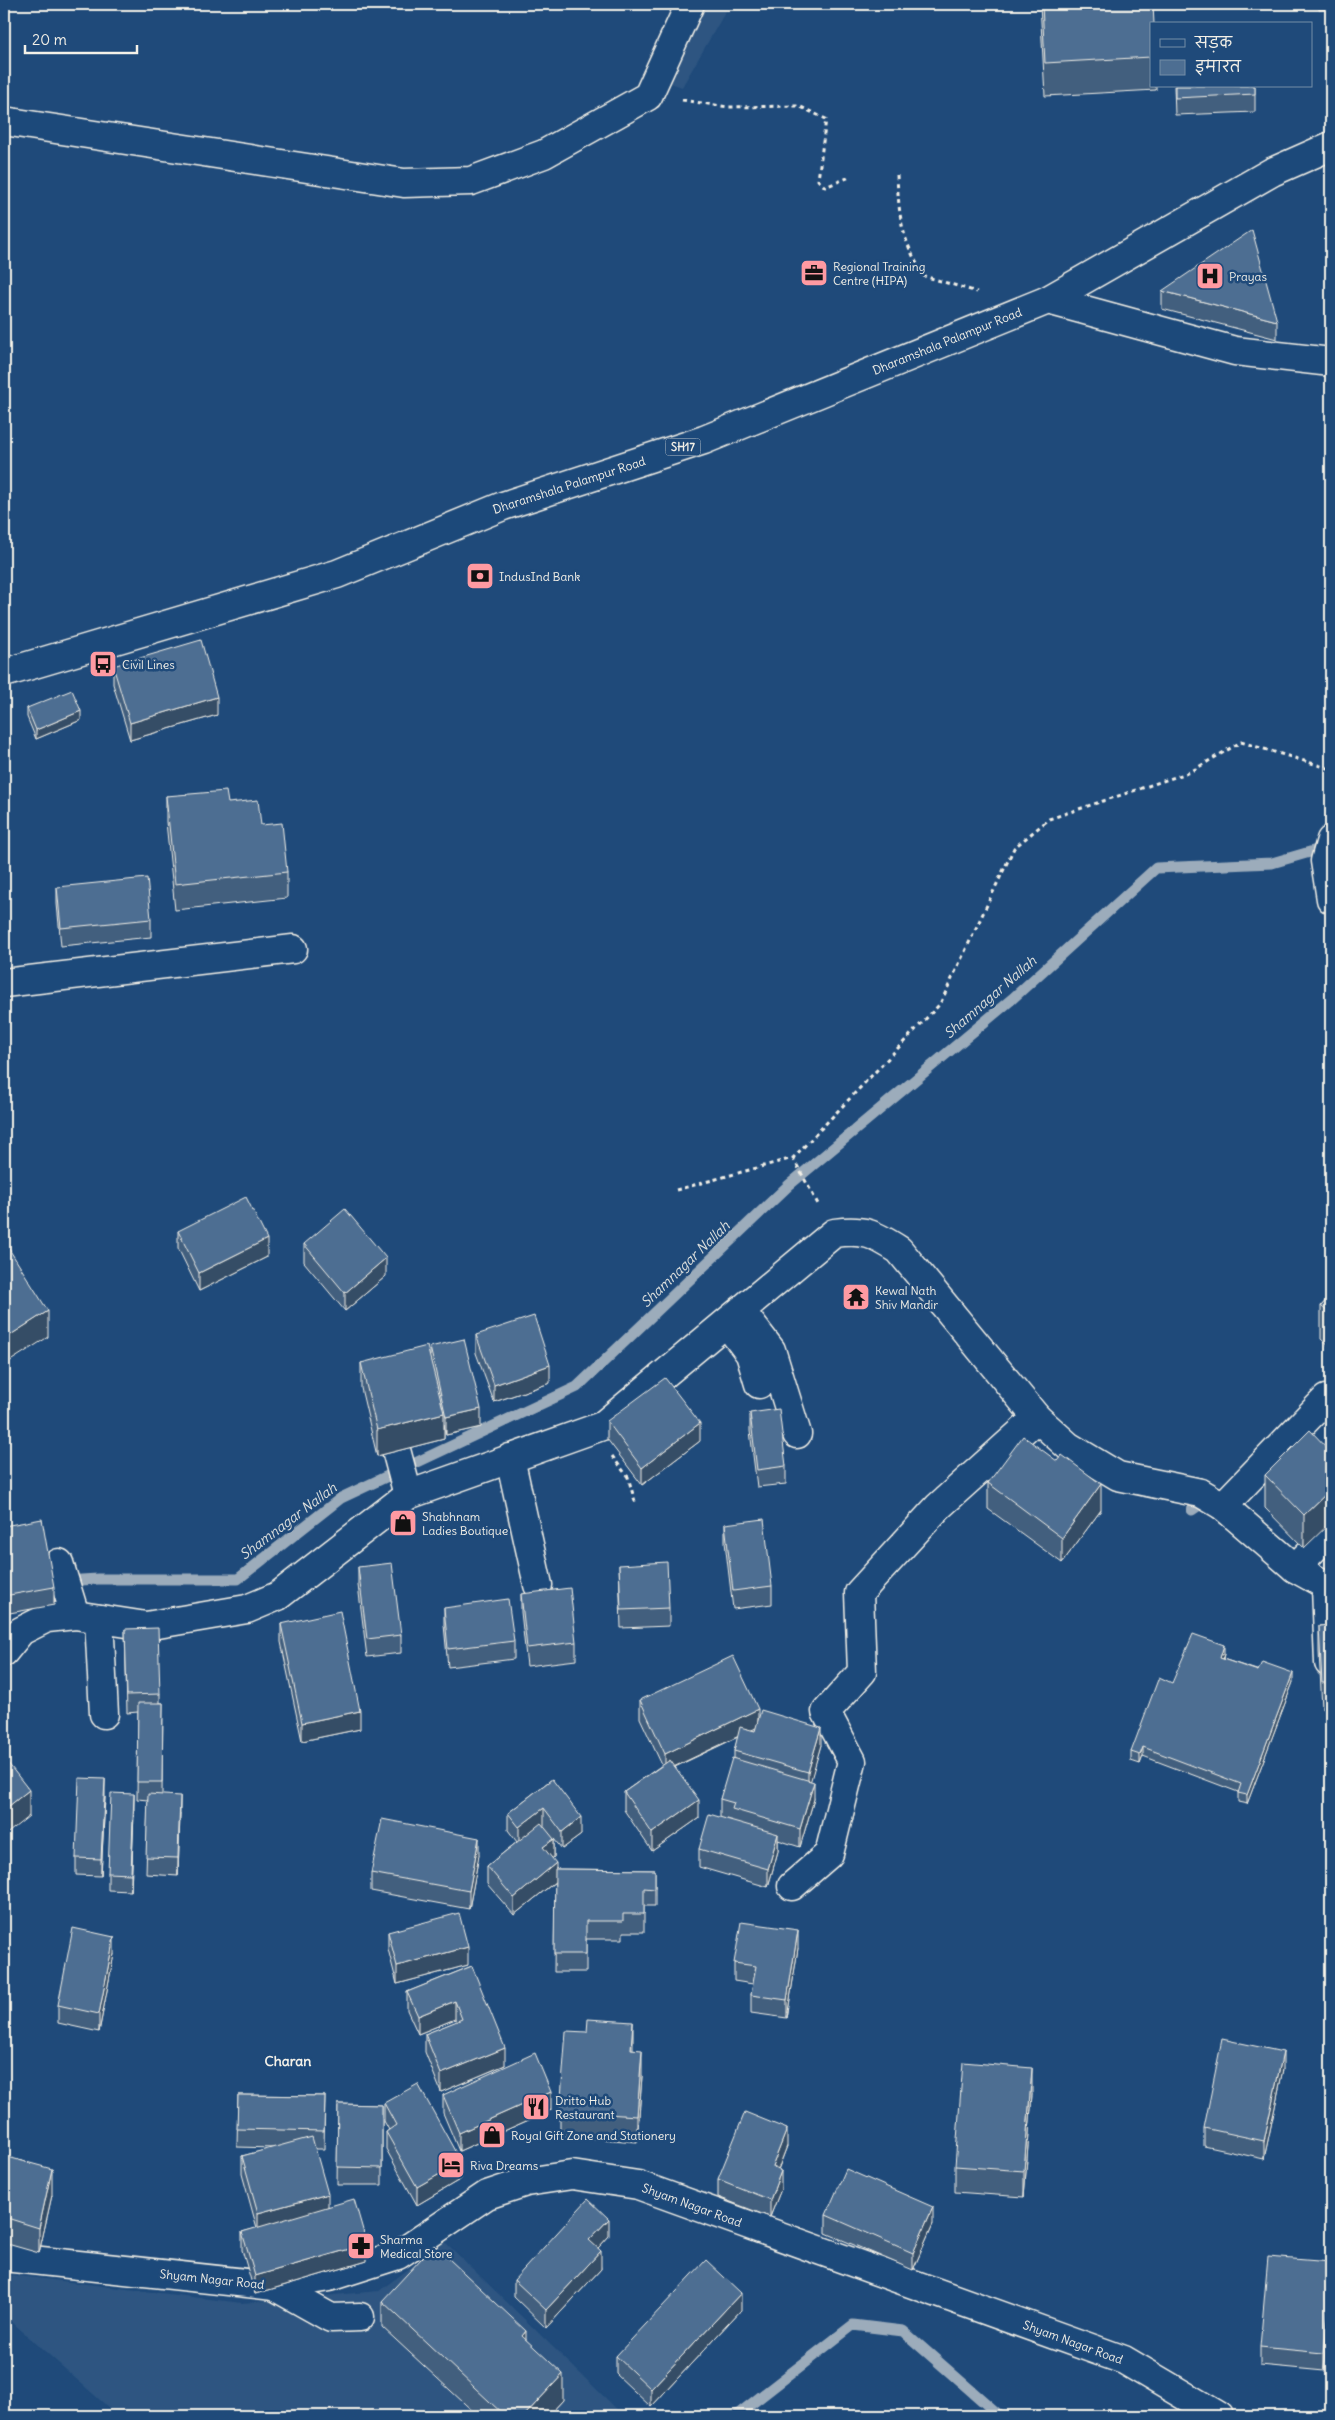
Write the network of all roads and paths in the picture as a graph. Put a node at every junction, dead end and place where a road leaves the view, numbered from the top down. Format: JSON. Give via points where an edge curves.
{"nodes":[{"id":1,"x":690,"y":4,"type":"edge"},
{"id":2,"x":648,"y":96,"type":"junction"},
{"id":3,"x":4,"y":121,"type":"edge"},
{"id":4,"x":1331,"y":146,"type":"edge"},
{"id":5,"x":897,"y":175,"type":"dead end"},
{"id":6,"x":850,"y":177,"type":"dead end"},
{"id":7,"x":980,"y":293,"type":"dead end"},
{"id":8,"x":1048,"y":300,"type":"junction"},
{"id":9,"x":1331,"y":362,"type":"edge"},
{"id":10,"x":4,"y":673,"type":"edge"},
{"id":11,"x":1331,"y":769,"type":"edge"},
{"id":12,"x":1331,"y":840,"type":"edge"},
{"id":13,"x":1331,"y":899,"type":"edge"},
{"id":14,"x":293,"y":949,"type":"dead end"},
{"id":15,"x":4,"y":983,"type":"edge"},
{"id":16,"x":793,"y":1158,"type":"junction"},
{"id":17,"x":676,"y":1190,"type":"dead end"},
{"id":18,"x":834,"y":1233,"type":"junction"},
{"id":19,"x":734,"y":1317,"type":"junction"},
{"id":20,"x":759,"y":1384,"type":"dead end"},
{"id":21,"x":1326,"y":1399,"type":"dead end"},
{"id":22,"x":1037,"y":1418,"type":"junction"},
{"id":23,"x":588,"y":1430,"type":"junction"},
{"id":24,"x":797,"y":1434,"type":"dead end"},
{"id":25,"x":395,"y":1446,"type":"edge"},
{"id":26,"x":502,"y":1461,"type":"junction"},
{"id":27,"x":408,"y":1495,"type":"junction"},
{"id":28,"x":636,"y":1505,"type":"dead end"},
{"id":29,"x":1223,"y":1506,"type":"junction"},
{"id":30,"x":1331,"y":1531,"type":"edge"},
{"id":31,"x":511,"y":1541,"type":"dead end"},
{"id":32,"x":59,"y":1563,"type":"dead end"},
{"id":33,"x":1295,"y":1568,"type":"junction"},
{"id":34,"x":538,"y":1584,"type":"dead end"},
{"id":35,"x":1329,"y":1587,"type":"edge"},
{"id":36,"x":87,"y":1617,"type":"junction"},
{"id":37,"x":5,"y":1647,"type":"edge"},
{"id":38,"x":1330,"y":1685,"type":"edge"},
{"id":39,"x":104,"y":1714,"type":"dead end"},
{"id":40,"x":792,"y":1886,"type":"dead end"},
{"id":41,"x":4,"y":2257,"type":"edge"},
{"id":42,"x":274,"y":2286,"type":"junction"},
{"id":43,"x":360,"y":2317,"type":"dead end"},
{"id":44,"x":1220,"y":2416,"type":"edge"}],
"edges":[{"from":1,"to":2,"type":"street"},
{"from":2,"to":3,"type":"street","via":[[544,154],[471,181],[404,183]]},
{"from":2,"to":6,"type":"path","via":[[728,107],[799,106],[826,119],[818,180],[825,187]]},
{"from":4,"to":8,"type":"street","name":"Dharamshala Palampur Road","number":"SH17","via":[[1272,172]]},
{"from":5,"to":7,"type":"path","via":[[899,219],[906,244],[924,276]]},
{"from":8,"to":9,"type":"street","via":[[1235,351]]},
{"from":8,"to":10,"type":"street","name":"Dharamshala Palampur Road","number":"SH17","via":[[704,440],[502,506],[337,574]]},
{"from":11,"to":16,"type":"path","via":[[1241,742],[1190,772],[1049,819],[1014,848],[940,1004]]},
{"from":12,"to":13,"type":"street","via":[[1324,861]]},
{"from":14,"to":15,"type":"street"},
{"from":16,"to":17,"type":"path"},
{"from":16,"to":18,"type":"path"},
{"from":18,"to":19,"type":"street"},
{"from":18,"to":22,"type":"street","via":[[855,1230],[876,1236],[899,1250]]},
{"from":19,"to":20,"type":"street"},
{"from":19,"to":23,"type":"street","via":[[602,1426]]},
{"from":19,"to":24,"type":"street","via":[[770,1350]]},
{"from":21,"to":29,"type":"street"},
{"from":22,"to":29,"type":"street","via":[[1068,1446],[1118,1476],[1201,1494]]},
{"from":22,"to":40,"type":"street","via":[[938,1507],[860,1593],[862,1672],[826,1712],[852,1761],[829,1854]]},
{"from":23,"to":26,"type":"street"},
{"from":23,"to":28,"type":"path","via":[[628,1477]]},
{"from":25,"to":27,"type":"street"},
{"from":26,"to":27,"type":"street"},
{"from":26,"to":31,"type":"street"},
{"from":26,"to":34,"type":"street"},
{"from":27,"to":36,"type":"street","via":[[278,1596],[247,1609],[146,1626]]},
{"from":29,"to":33,"type":"street"},
{"from":30,"to":33,"type":"street"},
{"from":32,"to":36,"type":"street"},
{"from":33,"to":35,"type":"street"},
{"from":35,"to":38,"type":"street"},
{"from":36,"to":37,"type":"street","via":[[47,1618],[21,1631]]},
{"from":36,"to":39,"type":"street"},
{"from":41,"to":42,"type":"street","name":"Shyam Nagar Road"},
{"from":42,"to":43,"type":"street","via":[[331,2318]]},
{"from":42,"to":44,"type":"street","name":"Shyam Nagar Road","via":[[329,2277],[398,2255],[487,2195],[526,2182],[572,2176],[638,2185],[1124,2360]]}]}
